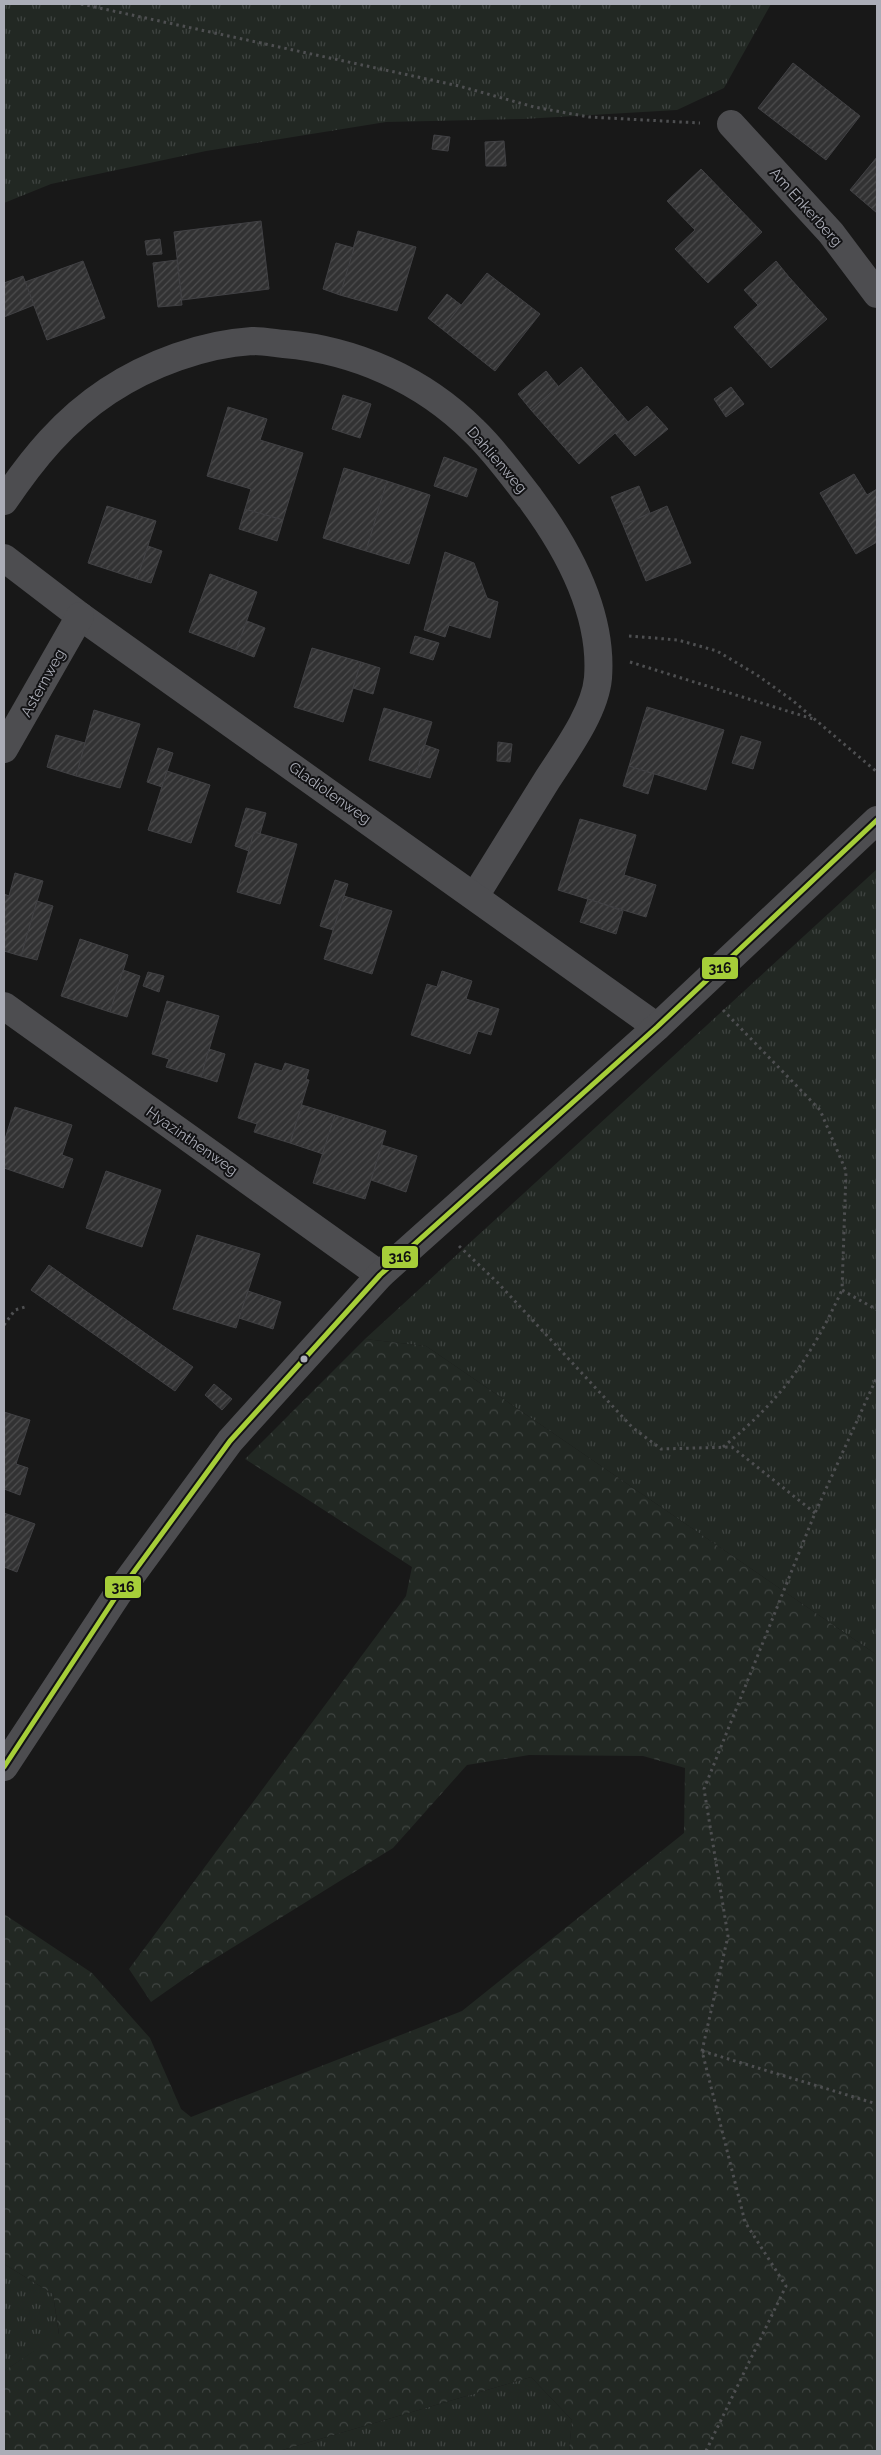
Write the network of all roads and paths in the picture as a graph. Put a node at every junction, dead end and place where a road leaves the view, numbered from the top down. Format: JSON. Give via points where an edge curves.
{"nodes":[{"id":1,"x":81,"y":4,"type":"edge"},
{"id":2,"x":731,"y":124,"type":"joint"},
{"id":3,"x":877,"y":294,"type":"edge"},
{"id":4,"x":4,"y":501,"type":"edge"},
{"id":5,"x":4,"y":558,"type":"edge"},
{"id":6,"x":80,"y":616,"type":"junction"},
{"id":7,"x":597,"y":643,"type":"junction"},
{"id":8,"x":815,"y":720,"type":"junction"},
{"id":9,"x":4,"y":749,"type":"edge"},
{"id":10,"x":877,"y":772,"type":"edge"},
{"id":11,"x":877,"y":820,"type":"edge"},
{"id":12,"x":475,"y":896,"type":"junction"},
{"id":13,"x":700,"y":986,"type":"junction"},
{"id":14,"x":4,"y":1006,"type":"edge"},
{"id":15,"x":657,"y":1027,"type":"junction"},
{"id":16,"x":437,"y":1225,"type":"junction"},
{"id":17,"x":380,"y":1275,"type":"junction"},
{"id":18,"x":842,"y":1290,"type":"junction"},
{"id":19,"x":24,"y":1307,"type":"dead end"},
{"id":20,"x":877,"y":1310,"type":"edge"},
{"id":21,"x":4,"y":1325,"type":"edge"},
{"id":22,"x":877,"y":1377,"type":"edge"},
{"id":23,"x":723,"y":1447,"type":"junction"},
{"id":24,"x":815,"y":1512,"type":"junction"},
{"id":25,"x":4,"y":1767,"type":"edge"},
{"id":26,"x":702,"y":2051,"type":"junction"},
{"id":27,"x":877,"y":2104,"type":"edge"},
{"id":28,"x":706,"y":2451,"type":"edge"}],
"edges":[{"from":1,"to":2,"type":"path","via":[[459,86],[534,107],[598,117]]},
{"from":2,"to":3,"type":"street","name":"Am Enkerberg","via":[[831,232]]},
{"from":4,"to":7,"type":"street","name":"Dahlienweg","via":[[33,459],[72,419],[109,390],[156,366],[205,349],[253,341],[313,346],[369,362],[423,390],[474,430],[552,529],[583,588]]},
{"from":5,"to":6,"type":"street","name":"Gladiolenweg"},
{"from":6,"to":9,"type":"street","name":"Asternweg"},
{"from":6,"to":12,"type":"street","name":"Gladiolenweg"},
{"from":7,"to":8,"type":"path"},
{"from":7,"to":8,"type":"path","via":[[678,640],[717,651],[757,674]]},
{"from":7,"to":12,"type":"street","name":"Dahlienweg","via":[[598,681],[591,702],[575,735]]},
{"from":8,"to":10,"type":"path"},
{"from":11,"to":13,"type":"street"},
{"from":12,"to":15,"type":"street","name":"Gladiolenweg"},
{"from":13,"to":15,"type":"street"},
{"from":13,"to":18,"type":"path","via":[[820,1110],[846,1171]]},
{"from":14,"to":17,"type":"street","name":"Hyazinthenweg"},
{"from":15,"to":16,"type":"street"},
{"from":16,"to":17,"type":"street"},
{"from":16,"to":23,"type":"path","via":[[498,1283],[632,1428],[661,1448]]},
{"from":17,"to":25,"type":"street","via":[[230,1441],[118,1595]]},
{"from":18,"to":20,"type":"path"},
{"from":18,"to":23,"type":"path","via":[[800,1368],[767,1409]]},
{"from":19,"to":21,"type":"path","via":[[15,1310]]},
{"from":22,"to":24,"type":"path"},
{"from":23,"to":24,"type":"path","via":[[732,1447]]},
{"from":24,"to":26,"type":"path","via":[[704,1789],[728,1936]]},
{"from":26,"to":27,"type":"path"},
{"from":26,"to":28,"type":"path","via":[[744,2222],[786,2286]]}]}
